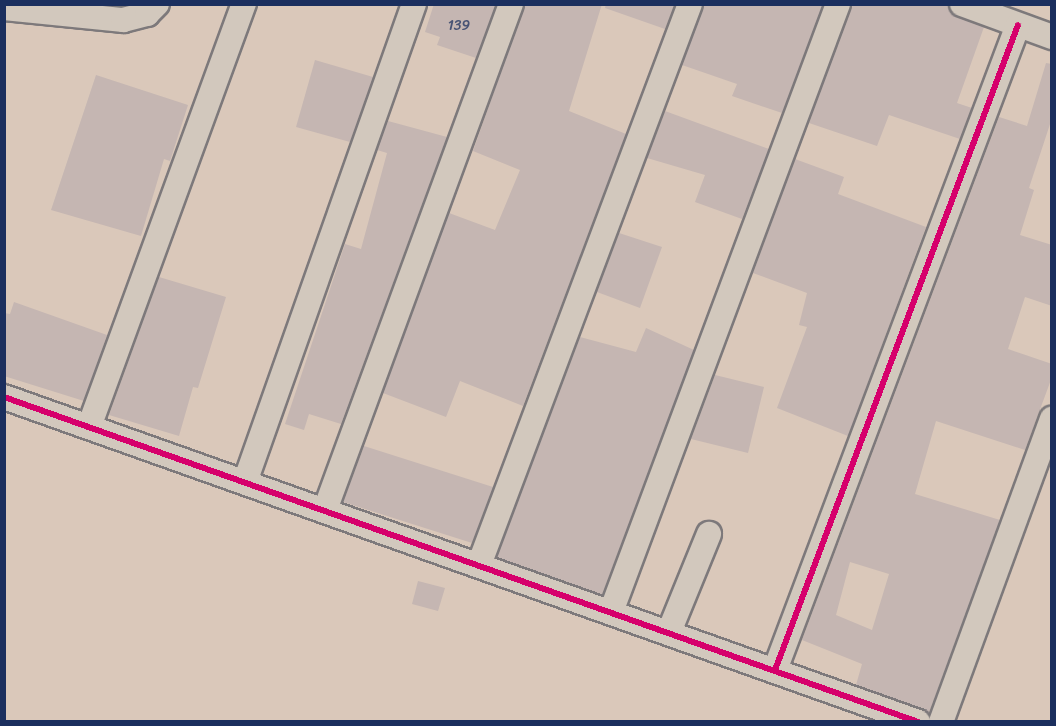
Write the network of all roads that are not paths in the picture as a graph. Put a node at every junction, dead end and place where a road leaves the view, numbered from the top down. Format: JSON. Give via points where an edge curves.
{"nodes":[{"id":1,"x":157,"y":4,"type":"edge"},
{"id":2,"x":244,"y":4,"type":"edge"},
{"id":3,"x":414,"y":4,"type":"edge"},
{"id":4,"x":511,"y":4,"type":"edge"},
{"id":5,"x":690,"y":4,"type":"edge"},
{"id":6,"x":838,"y":4,"type":"edge"},
{"id":7,"x":962,"y":4,"type":"edge"},
{"id":8,"x":4,"y":8,"type":"edge"},
{"id":9,"x":1018,"y":25,"type":"junction"},
{"id":10,"x":1050,"y":32,"type":"edge"},
{"id":11,"x":4,"y":397,"type":"edge"},
{"id":12,"x":1052,"y":419,"type":"edge"},
{"id":13,"x":89,"y":427,"type":"junction"},
{"id":14,"x":244,"y":482,"type":"junction"},
{"id":15,"x":325,"y":510,"type":"junction"},
{"id":16,"x":709,"y":534,"type":"dead end"},
{"id":17,"x":479,"y":565,"type":"junction"},
{"id":18,"x":611,"y":612,"type":"junction"},
{"id":19,"x":669,"y":632,"type":"junction"},
{"id":20,"x":775,"y":670,"type":"junction"},
{"id":21,"x":918,"y":722,"type":"edge"},
{"id":22,"x":941,"y":722,"type":"edge"}],
"edges":[{"from":1,"to":8,"type":"street","via":[[147,14],[123,20]]},
{"from":2,"to":13,"type":"street"},
{"from":3,"to":14,"type":"street"},
{"from":4,"to":15,"type":"street"},
{"from":5,"to":17,"type":"street"},
{"from":6,"to":18,"type":"street"},
{"from":7,"to":9,"type":"street"},
{"from":9,"to":10,"type":"street"},
{"from":9,"to":20,"type":"street"},
{"from":11,"to":13,"type":"street"},
{"from":12,"to":22,"type":"street"},
{"from":13,"to":14,"type":"street"},
{"from":14,"to":15,"type":"street"},
{"from":15,"to":17,"type":"street"},
{"from":16,"to":19,"type":"street"},
{"from":17,"to":18,"type":"street"},
{"from":18,"to":19,"type":"street"},
{"from":19,"to":20,"type":"street"},
{"from":20,"to":21,"type":"street"}]}
